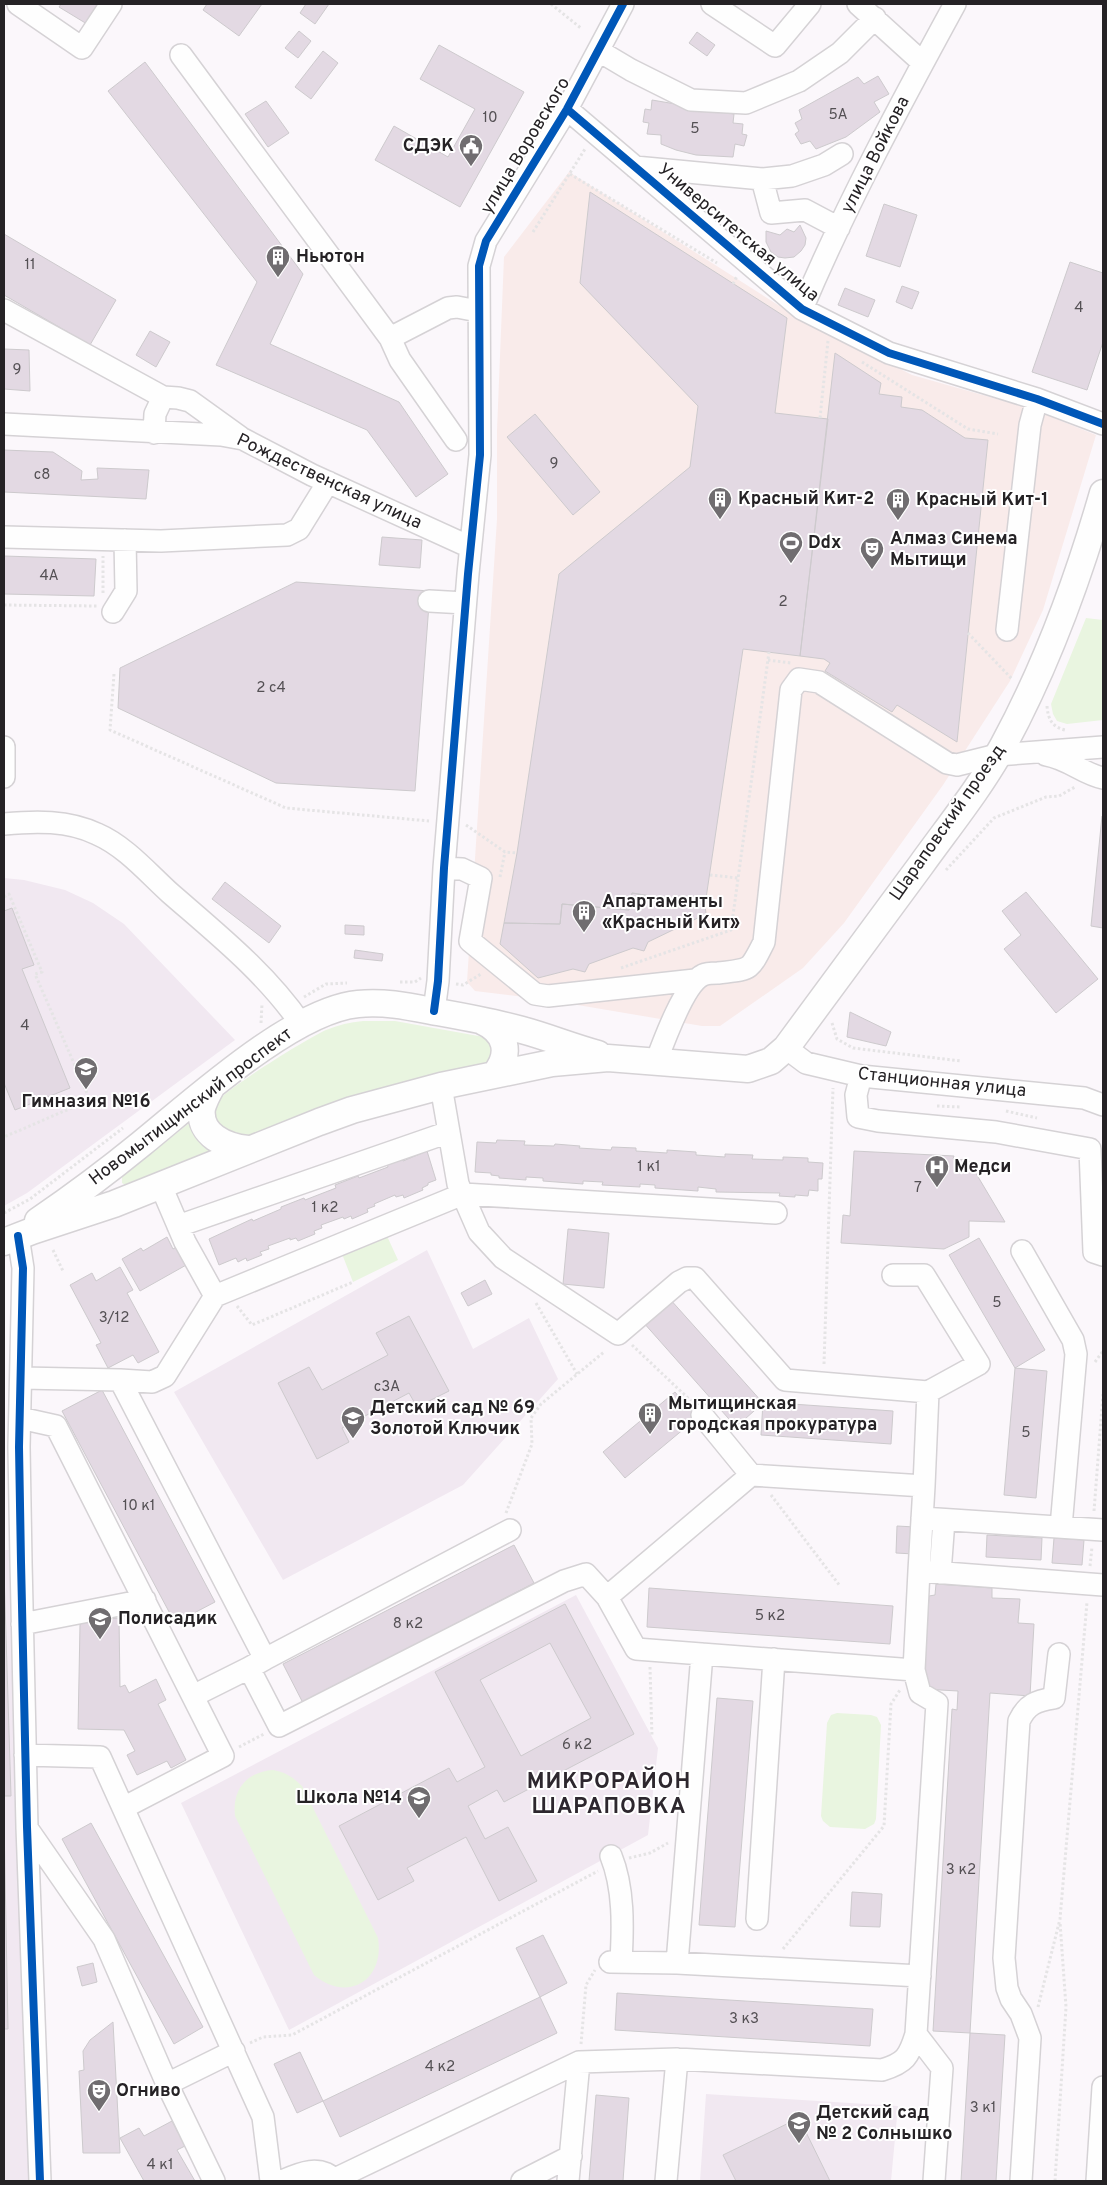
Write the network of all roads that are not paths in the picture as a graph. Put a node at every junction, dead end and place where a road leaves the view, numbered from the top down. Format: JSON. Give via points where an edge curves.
{"nodes":[{"id":1,"x":18,"y":4,"type":"edge"},
{"id":2,"x":111,"y":4,"type":"edge"},
{"id":3,"x":623,"y":4,"type":"edge"},
{"id":4,"x":712,"y":4,"type":"edge"},
{"id":5,"x":810,"y":4,"type":"edge"},
{"id":6,"x":858,"y":4,"type":"edge"},
{"id":7,"x":955,"y":4,"type":"edge"},
{"id":8,"x":875,"y":18,"type":"junction"},
{"id":9,"x":599,"y":50,"type":"junction"},
{"id":10,"x":181,"y":55,"type":"dead end"},
{"id":11,"x":923,"y":63,"type":"junction"},
{"id":12,"x":567,"y":109,"type":"junction"},
{"id":13,"x":842,"y":154,"type":"dead end"},
{"id":14,"x":635,"y":167,"type":"junction"},
{"id":15,"x":762,"y":179,"type":"junction"},
{"id":16,"x":839,"y":228,"type":"junction"},
{"id":17,"x":802,"y":309,"type":"junction"},
{"id":18,"x":4,"y":310,"type":"edge"},
{"id":19,"x":478,"y":311,"type":"junction"},
{"id":20,"x":390,"y":338,"type":"junction"},
{"id":21,"x":163,"y":398,"type":"junction"},
{"id":22,"x":1037,"y":399,"type":"junction"},
{"id":23,"x":4,"y":424,"type":"edge"},
{"id":24,"x":1103,"y":424,"type":"edge"},
{"id":25,"x":154,"y":433,"type":"junction"},
{"id":26,"x":243,"y":439,"type":"junction"},
{"id":27,"x":456,"y":440,"type":"dead end"},
{"id":28,"x":328,"y":482,"type":"junction"},
{"id":29,"x":1103,"y":493,"type":"edge"},
{"id":30,"x":4,"y":536,"type":"edge"},
{"id":31,"x":125,"y":540,"type":"junction"},
{"id":32,"x":470,"y":547,"type":"junction"},
{"id":33,"x":106,"y":603,"type":"road end"},
{"id":34,"x":429,"y":605,"type":"dead end"},
{"id":35,"x":465,"y":608,"type":"junction"},
{"id":36,"x":1007,"y":630,"type":"dead end"},
{"id":37,"x":4,"y":747,"type":"edge"},
{"id":38,"x":1103,"y":747,"type":"edge"},
{"id":39,"x":1028,"y":752,"type":"junction"},
{"id":40,"x":997,"y":755,"type":"junction"},
{"id":41,"x":4,"y":777,"type":"edge"},
{"id":42,"x":1103,"y":778,"type":"edge"},
{"id":43,"x":4,"y":824,"type":"edge"},
{"id":44,"x":444,"y":868,"type":"junction"},
{"id":45,"x":696,"y":980,"type":"junction"},
{"id":46,"x":434,"y":1011,"type":"junction"},
{"id":47,"x":295,"y":1015,"type":"junction"},
{"id":48,"x":482,"y":1020,"type":"junction"},
{"id":49,"x":786,"y":1048,"type":"junction"},
{"id":50,"x":608,"y":1058,"type":"junction"},
{"id":51,"x":656,"y":1062,"type":"junction"},
{"id":52,"x":495,"y":1074,"type":"junction"},
{"id":53,"x":861,"y":1076,"type":"junction"},
{"id":54,"x":212,"y":1086,"type":"junction"},
{"id":55,"x":441,"y":1086,"type":"junction"},
{"id":56,"x":1103,"y":1105,"type":"edge"},
{"id":57,"x":449,"y":1132,"type":"junction"},
{"id":58,"x":248,"y":1149,"type":"junction"},
{"id":59,"x":162,"y":1186,"type":"junction"},
{"id":60,"x":462,"y":1194,"type":"junction"},
{"id":61,"x":776,"y":1213,"type":"dead end"},
{"id":62,"x":178,"y":1226,"type":"junction"},
{"id":63,"x":11,"y":1239,"type":"edge"},
{"id":64,"x":1022,"y":1251,"type":"dead end"},
{"id":65,"x":1103,"y":1256,"type":"edge"},
{"id":66,"x":893,"y":1275,"type":"dead end"},
{"id":67,"x":220,"y":1293,"type":"junction"},
{"id":68,"x":22,"y":1378,"type":"junction"},
{"id":69,"x":120,"y":1380,"type":"junction"},
{"id":70,"x":928,"y":1392,"type":"junction"},
{"id":71,"x":702,"y":1415,"type":"road end"},
{"id":72,"x":20,"y":1418,"type":"junction"},
{"id":73,"x":753,"y":1475,"type":"junction"},
{"id":74,"x":924,"y":1486,"type":"junction"},
{"id":75,"x":922,"y":1518,"type":"junction"},
{"id":76,"x":944,"y":1520,"type":"junction"},
{"id":77,"x":1061,"y":1527,"type":"junction"},
{"id":78,"x":1098,"y":1530,"type":"edge"},
{"id":79,"x":504,"y":1534,"type":"road end"},
{"id":80,"x":12,"y":1559,"type":"edge"},
{"id":81,"x":919,"y":1571,"type":"junction"},
{"id":82,"x":940,"y":1573,"type":"junction"},
{"id":83,"x":1096,"y":1584,"type":"edge"},
{"id":84,"x":607,"y":1596,"type":"junction"},
{"id":85,"x":145,"y":1600,"type":"junction"},
{"id":86,"x":22,"y":1624,"type":"junction"},
{"id":87,"x":702,"y":1654,"type":"junction"},
{"id":88,"x":1059,"y":1654,"type":"dead end"},
{"id":89,"x":774,"y":1659,"type":"junction"},
{"id":90,"x":257,"y":1664,"type":"junction"},
{"id":91,"x":914,"y":1670,"type":"junction"},
{"id":92,"x":193,"y":1696,"type":"junction"},
{"id":93,"x":26,"y":1755,"type":"junction"},
{"id":94,"x":123,"y":1808,"type":"junction"},
{"id":95,"x":27,"y":1827,"type":"junction"},
{"id":96,"x":612,"y":1859,"type":"road end"},
{"id":97,"x":757,"y":1919,"type":"dead end"},
{"id":98,"x":677,"y":1963,"type":"junction"},
{"id":99,"x":920,"y":1976,"type":"junction"},
{"id":100,"x":916,"y":2034,"type":"junction"},
{"id":101,"x":234,"y":2051,"type":"junction"},
{"id":102,"x":677,"y":2059,"type":"junction"},
{"id":103,"x":579,"y":2062,"type":"junction"},
{"id":104,"x":167,"y":2084,"type":"junction"},
{"id":105,"x":1103,"y":2087,"type":"edge"},
{"id":106,"x":571,"y":2156,"type":"junction"},
{"id":107,"x":336,"y":2180,"type":"edge"},
{"id":108,"x":40,"y":2181,"type":"edge"},
{"id":109,"x":214,"y":2181,"type":"edge"},
{"id":110,"x":271,"y":2181,"type":"edge"},
{"id":111,"x":282,"y":2181,"type":"edge"},
{"id":112,"x":522,"y":2181,"type":"edge"},
{"id":113,"x":568,"y":2181,"type":"edge"},
{"id":114,"x":666,"y":2181,"type":"edge"},
{"id":115,"x":934,"y":2181,"type":"edge"},
{"id":116,"x":1021,"y":2181,"type":"edge"},
{"id":117,"x":1097,"y":2181,"type":"edge"}],
"edges":[{"from":1,"to":2,"type":"street","via":[[82,48]]},
{"from":3,"to":9,"type":"street","name":"улица Воровского"},
{"from":4,"to":5,"type":"street","via":[[775,46]]},
{"from":6,"to":8,"type":"street"},
{"from":7,"to":11,"type":"street","name":"улица Войкова"},
{"from":8,"to":9,"type":"street","via":[[840,52],[799,81],[746,103],[691,100]]},
{"from":8,"to":11,"type":"street"},
{"from":9,"to":12,"type":"street","name":"улица Воровского"},
{"from":10,"to":20,"type":"street"},
{"from":11,"to":16,"type":"street","name":"улица Войкова"},
{"from":12,"to":14,"type":"street","name":"Университетская улица"},
{"from":12,"to":19,"type":"street","name":"улица Воровского","via":[[486,241],[479,266]]},
{"from":13,"to":15,"type":"street","via":[[824,165],[792,176]]},
{"from":14,"to":15,"type":"street"},
{"from":14,"to":17,"type":"street","name":"Университетская улица"},
{"from":15,"to":16,"type":"street","via":[[771,213],[805,210]]},
{"from":16,"to":17,"type":"street","name":"улица Войкова"},
{"from":17,"to":22,"type":"street","name":"Университетская улица","via":[[889,352]]},
{"from":18,"to":21,"type":"street"},
{"from":19,"to":20,"type":"street","via":[[448,308]]},
{"from":19,"to":32,"type":"street","name":"улица Воровского","via":[[480,455]]},
{"from":20,"to":27,"type":"street","via":[[400,360]]},
{"from":21,"to":25,"type":"street","via":[[156,409]]},
{"from":21,"to":26,"type":"street","via":[[190,401]]},
{"from":22,"to":24,"type":"street","name":"Университетская улица"},
{"from":22,"to":36,"type":"street","via":[[1030,425]]},
{"from":23,"to":25,"type":"street","name":"Рождественская улица"},
{"from":25,"to":26,"type":"street","name":"Рождественская улица","via":[[221,435]]},
{"from":26,"to":28,"type":"street","name":"Рождественская улица"},
{"from":28,"to":31,"type":"street","via":[[299,529],[287,535]]},
{"from":28,"to":32,"type":"street","name":"Рождественская улица"},
{"from":29,"to":40,"type":"main road","name":"Шараповский проезд","via":[[1055,634],[1035,682]]},
{"from":30,"to":31,"type":"street"},
{"from":31,"to":33,"type":"street","via":[[126,591]]},
{"from":32,"to":35,"type":"street","name":"улица Воровского"},
{"from":34,"to":35,"type":"street"},
{"from":35,"to":44,"type":"street","name":"улица Воровского"},
{"from":37,"to":41,"type":"street"},
{"from":38,"to":39,"type":"street"},
{"from":39,"to":40,"type":"street"},
{"from":39,"to":42,"type":"street","via":[[1066,760],[1093,776]]},
{"from":40,"to":45,"type":"street","via":[[967,764],[947,763],[818,682],[799,679],[791,690],[764,942],[746,970],[704,974]]},
{"from":40,"to":49,"type":"main road","name":"Шараповский проезд","via":[[963,807]]},
{"from":43,"to":47,"type":"street","via":[[66,824],[99,834],[125,852],[250,964]]},
{"from":44,"to":45,"type":"street","via":[[462,869],[481,878],[470,941],[535,994],[548,996]]},
{"from":44,"to":46,"type":"street","name":"улица Воровского"},
{"from":45,"to":51,"type":"street","via":[[668,1029]]},
{"from":46,"to":47,"type":"main road","name":"Новомытищинский проспект","via":[[381,1003]]},
{"from":46,"to":48,"type":"main road","name":"Новомытищинский проспект"},
{"from":47,"to":54,"type":"main road","name":"Новомытищинский проспект"},
{"from":48,"to":50,"type":"main road","name":"Новомытищинский проспект"},
{"from":48,"to":52,"type":"main road","via":[[499,1033],[504,1043],[504,1063]]},
{"from":49,"to":51,"type":"main road","name":"Новомытищинский проспект","via":[[771,1061],[748,1069]]},
{"from":49,"to":53,"type":"street","name":"Станционная улица","via":[[798,1059],[818,1067]]},
{"from":50,"to":51,"type":"main road","name":"Новомытищинский проспект"},
{"from":50,"to":52,"type":"main road","name":"Новомытищинский проспект","via":[[552,1063]]},
{"from":52,"to":55,"type":"main road","name":"Новомытищинский проспект"},
{"from":53,"to":56,"type":"street","name":"Станционная улица","via":[[1084,1098]]},
{"from":53,"to":65,"type":"street","via":[[856,1096],[858,1117],[996,1132],[1090,1149],[1094,1252]]},
{"from":54,"to":58,"type":"main road","via":[[202,1109],[209,1132],[219,1142]]},
{"from":54,"to":63,"type":"main road","name":"Новомытищинский проспект","via":[[95,1180]]},
{"from":55,"to":57,"type":"street"},
{"from":55,"to":58,"type":"main road","name":"Новомытищинский проспект","via":[[352,1110]]},
{"from":57,"to":60,"type":"street"},
{"from":57,"to":62,"type":"street"},
{"from":58,"to":59,"type":"main road","name":"Новомытищинский проспект"},
{"from":59,"to":62,"type":"street"},
{"from":59,"to":63,"type":"main road","name":"Новомытищинский проспект"},
{"from":60,"to":61,"type":"street"},
{"from":60,"to":67,"type":"street"},
{"from":60,"to":70,"type":"street","via":[[479,1232],[503,1258],[618,1334],[679,1282],[695,1278],[785,1380]]},
{"from":62,"to":67,"type":"street","via":[[197,1266]]},
{"from":63,"to":68,"type":"street","via":[[23,1268]]},
{"from":64,"to":77,"type":"street","via":[[1073,1340],[1076,1354]]},
{"from":66,"to":70,"type":"street","via":[[924,1275],[979,1364]]},
{"from":67,"to":69,"type":"street","via":[[165,1376],[152,1382]]},
{"from":68,"to":69,"type":"street"},
{"from":68,"to":72,"type":"street"},
{"from":69,"to":90,"type":"street"},
{"from":70,"to":74,"type":"street"},
{"from":71,"to":73,"type":"street"},
{"from":72,"to":80,"type":"street"},
{"from":72,"to":85,"type":"street","via":[[56,1426]]},
{"from":73,"to":74,"type":"street"},
{"from":73,"to":84,"type":"street"},
{"from":74,"to":75,"type":"street"},
{"from":75,"to":76,"type":"street"},
{"from":75,"to":81,"type":"street"},
{"from":76,"to":77,"type":"street"},
{"from":76,"to":82,"type":"street"},
{"from":77,"to":78,"type":"street"},
{"from":79,"to":90,"type":"street"},
{"from":80,"to":86,"type":"street"},
{"from":81,"to":82,"type":"street"},
{"from":81,"to":91,"type":"street"},
{"from":82,"to":83,"type":"street"},
{"from":84,"to":87,"type":"street","via":[[636,1649]]},
{"from":84,"to":90,"type":"street","via":[[586,1574],[564,1580],[278,1726]]},
{"from":85,"to":86,"type":"street"},
{"from":85,"to":92,"type":"street"},
{"from":86,"to":93,"type":"street"},
{"from":87,"to":89,"type":"street"},
{"from":87,"to":98,"type":"street"},
{"from":88,"to":116,"type":"street","via":[[1054,1698],[1032,1704],[1019,1721],[1005,1976],[1011,1999],[1030,2038]]},
{"from":89,"to":91,"type":"street"},
{"from":89,"to":97,"type":"street"},
{"from":90,"to":92,"type":"street"},
{"from":91,"to":99,"type":"street","via":[[920,1693],[936,1703]]},
{"from":92,"to":94,"type":"street","via":[[223,1756]]},
{"from":93,"to":94,"type":"street","via":[[100,1756]]},
{"from":93,"to":95,"type":"street"},
{"from":94,"to":101,"type":"street"},
{"from":95,"to":104,"type":"street","via":[[104,1939]]},
{"from":95,"to":108,"type":"street"},
{"from":96,"to":98,"type":"street","via":[[622,1935],[616,1962]]},
{"from":98,"to":99,"type":"street"},
{"from":99,"to":100,"type":"street"},
{"from":100,"to":102,"type":"street","via":[[910,2053],[899,2065],[882,2070]]},
{"from":100,"to":115,"type":"street","via":[[942,2068]]},
{"from":101,"to":104,"type":"street"},
{"from":101,"to":110,"type":"street","via":[[263,2117]]},
{"from":102,"to":103,"type":"street"},
{"from":102,"to":114,"type":"street"},
{"from":103,"to":106,"type":"street"},
{"from":103,"to":107,"type":"street"},
{"from":104,"to":109,"type":"street"},
{"from":105,"to":117,"type":"street"},
{"from":106,"to":112,"type":"street"},
{"from":106,"to":113,"type":"street"},
{"from":107,"to":111,"type":"street","via":[[318,2171],[304,2172]]}]}
